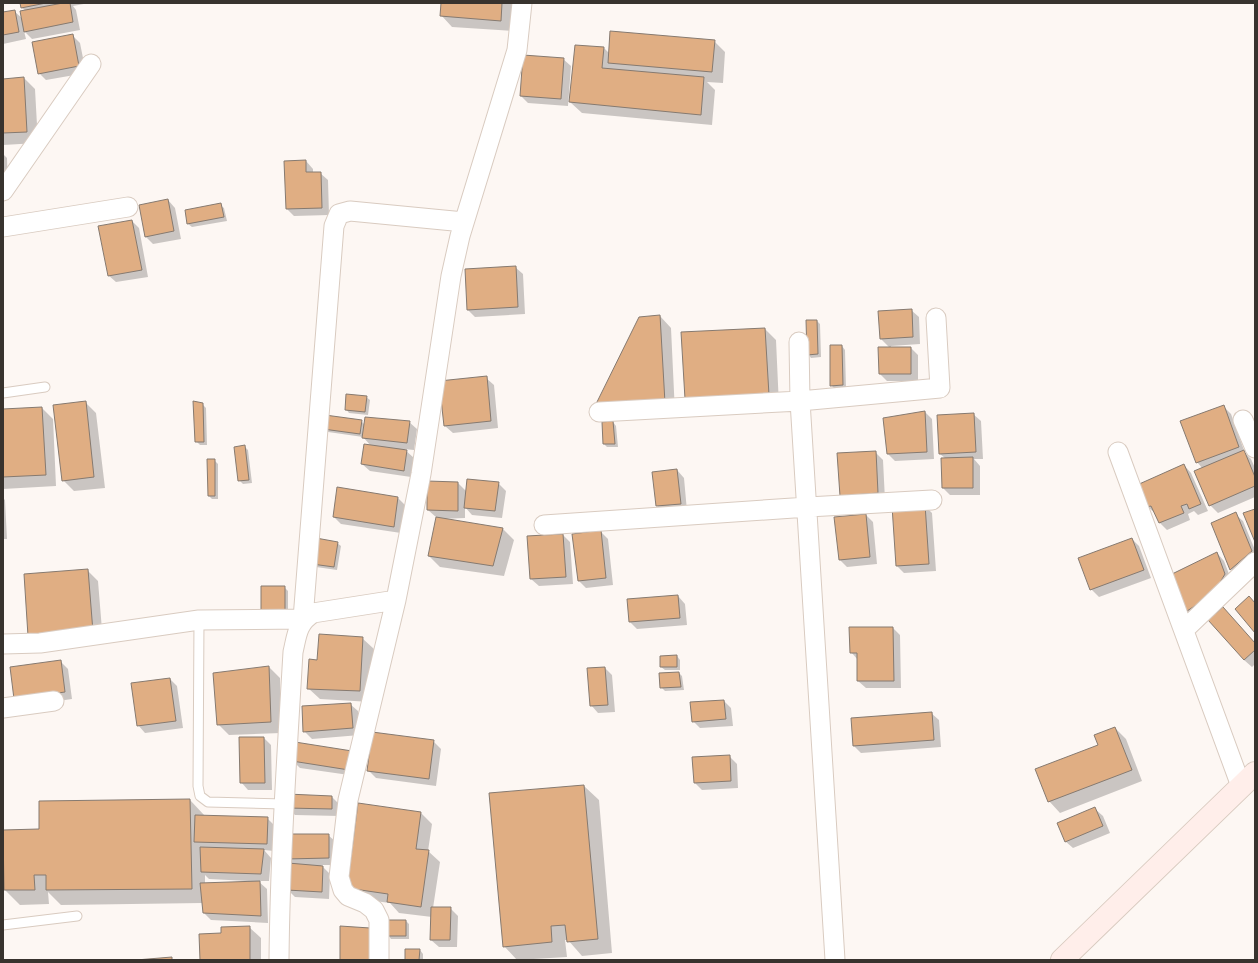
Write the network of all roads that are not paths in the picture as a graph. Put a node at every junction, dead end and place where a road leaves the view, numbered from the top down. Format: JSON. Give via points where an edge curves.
{"nodes":[{"id":1,"x":522,"y":3,"type":"edge"},
{"id":2,"x":91,"y":64,"type":"dead end"},
{"id":3,"x":3,"y":191,"type":"edge"},
{"id":4,"x":128,"y":207,"type":"dead end"},
{"id":5,"x":464,"y":222,"type":"junction"},
{"id":6,"x":3,"y":227,"type":"edge"},
{"id":7,"x":936,"y":318,"type":"dead end"},
{"id":8,"x":799,"y":342,"type":"dead end"},
{"id":9,"x":45,"y":387,"type":"dead end"},
{"id":10,"x":3,"y":392,"type":"edge"},
{"id":11,"x":800,"y":401,"type":"junction"},
{"id":12,"x":599,"y":412,"type":"dead end"},
{"id":13,"x":1243,"y":420,"type":"dead end"},
{"id":14,"x":1255,"y":448,"type":"edge"},
{"id":15,"x":1118,"y":452,"type":"dead end"},
{"id":16,"x":932,"y":500,"type":"dead end"},
{"id":17,"x":808,"y":506,"type":"junction"},
{"id":18,"x":544,"y":525,"type":"dead end"},
{"id":19,"x":1255,"y":562,"type":"edge"},
{"id":20,"x":396,"y":600,"type":"junction"},
{"id":21,"x":303,"y":619,"type":"junction"},
{"id":22,"x":199,"y":620,"type":"junction"},
{"id":23,"x":1184,"y":630,"type":"junction"},
{"id":24,"x":3,"y":644,"type":"edge"},
{"id":25,"x":54,"y":701,"type":"dead end"},
{"id":26,"x":3,"y":708,"type":"edge"},
{"id":27,"x":1248,"y":780,"type":"edge"},
{"id":28,"x":284,"y":804,"type":"junction"},
{"id":29,"x":77,"y":916,"type":"dead end"},
{"id":30,"x":3,"y":925,"type":"edge"},
{"id":31,"x":280,"y":960,"type":"edge"},
{"id":32,"x":380,"y":960,"type":"edge"},
{"id":33,"x":835,"y":960,"type":"edge"},
{"id":34,"x":1062,"y":960,"type":"edge"}],
"edges":[{"from":1,"to":5,"type":"street","via":[[517,50]]},
{"from":2,"to":3,"type":"street"},
{"from":4,"to":6,"type":"street"},
{"from":5,"to":20,"type":"street","via":[[451,276],[421,474]]},
{"from":5,"to":21,"type":"street","via":[[350,211],[339,214],[336,220]]},
{"from":7,"to":11,"type":"street","via":[[940,388]]},
{"from":8,"to":11,"type":"street"},
{"from":9,"to":10,"type":"lane"},
{"from":11,"to":12,"type":"street"},
{"from":11,"to":17,"type":"street"},
{"from":13,"to":14,"type":"street"},
{"from":15,"to":23,"type":"street"},
{"from":16,"to":17,"type":"street"},
{"from":17,"to":18,"type":"street"},
{"from":17,"to":33,"type":"street"},
{"from":19,"to":23,"type":"street"},
{"from":20,"to":21,"type":"street","via":[[313,613]]},
{"from":20,"to":32,"type":"street","via":[[348,800],[339,877],[348,896],[365,903],[374,910],[379,920]]},
{"from":21,"to":22,"type":"street"},
{"from":21,"to":28,"type":"street","via":[[293,652]]},
{"from":22,"to":24,"type":"street","via":[[40,643]]},
{"from":22,"to":28,"type":"lane","via":[[200,796],[208,802]]},
{"from":23,"to":27,"type":"street"},
{"from":25,"to":26,"type":"street"},
{"from":27,"to":34,"type":"street"},
{"from":28,"to":31,"type":"street"},
{"from":29,"to":30,"type":"lane"}]}
